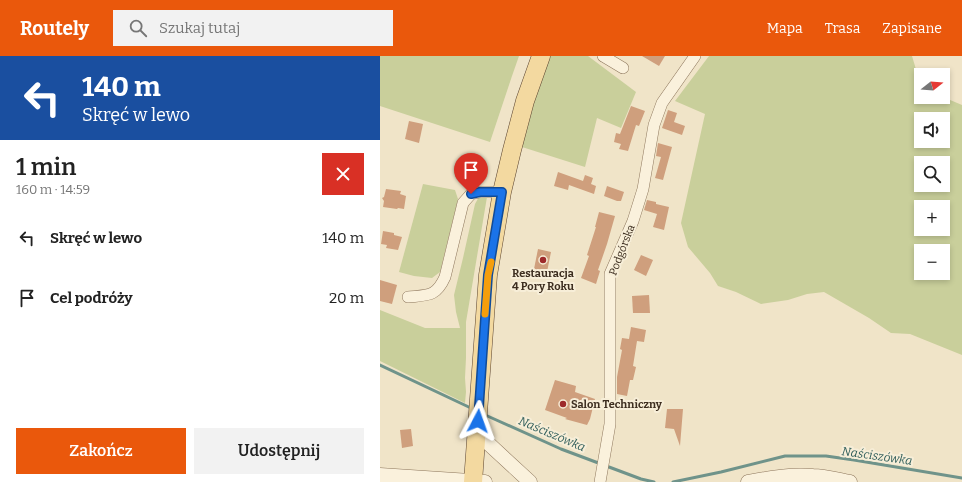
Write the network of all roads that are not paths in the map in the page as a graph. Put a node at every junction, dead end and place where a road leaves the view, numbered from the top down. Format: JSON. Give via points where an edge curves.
{"nodes":[{"id":1,"x":541,"y":56,"type":"edge"},
{"id":2,"x":603,"y":56,"type":"edge"},
{"id":3,"x":695,"y":56,"type":"edge"},
{"id":4,"x":623,"y":68,"type":"dead end"},
{"id":5,"x":502,"y":192,"type":"junction"},
{"id":6,"x":408,"y":297,"type":"dead end"},
{"id":7,"x":477,"y":427,"type":"junction"},
{"id":8,"x":380,"y":475,"type":"edge"},
{"id":9,"x":821,"y":479,"type":"edge"},
{"id":10,"x":477,"y":482,"type":"edge"},
{"id":11,"x":530,"y":482,"type":"edge"},
{"id":12,"x":600,"y":482,"type":"edge"},
{"id":13,"x":748,"y":482,"type":"edge"},
{"id":14,"x":850,"y":482,"type":"edge"}],
"edges":[{"from":1,"to":5,"type":"main road","via":[[525,101]]},
{"from":2,"to":4,"type":"street"},
{"from":3,"to":12,"type":"street","name":"Podgórska","via":[[662,103],[654,125],[643,189],[633,221],[610,274],[610,424]]},
{"from":5,"to":6,"type":"street","via":[[471,194],[463,203],[441,285],[429,294]]},
{"from":5,"to":7,"type":"main road","via":[[488,275]]},
{"from":7,"to":10,"type":"main road"},
{"from":7,"to":11,"type":"street"},
{"from":8,"to":10,"type":"street"},
{"from":9,"to":13,"type":"street","via":[[800,475]]},
{"from":9,"to":14,"type":"street"}]}
